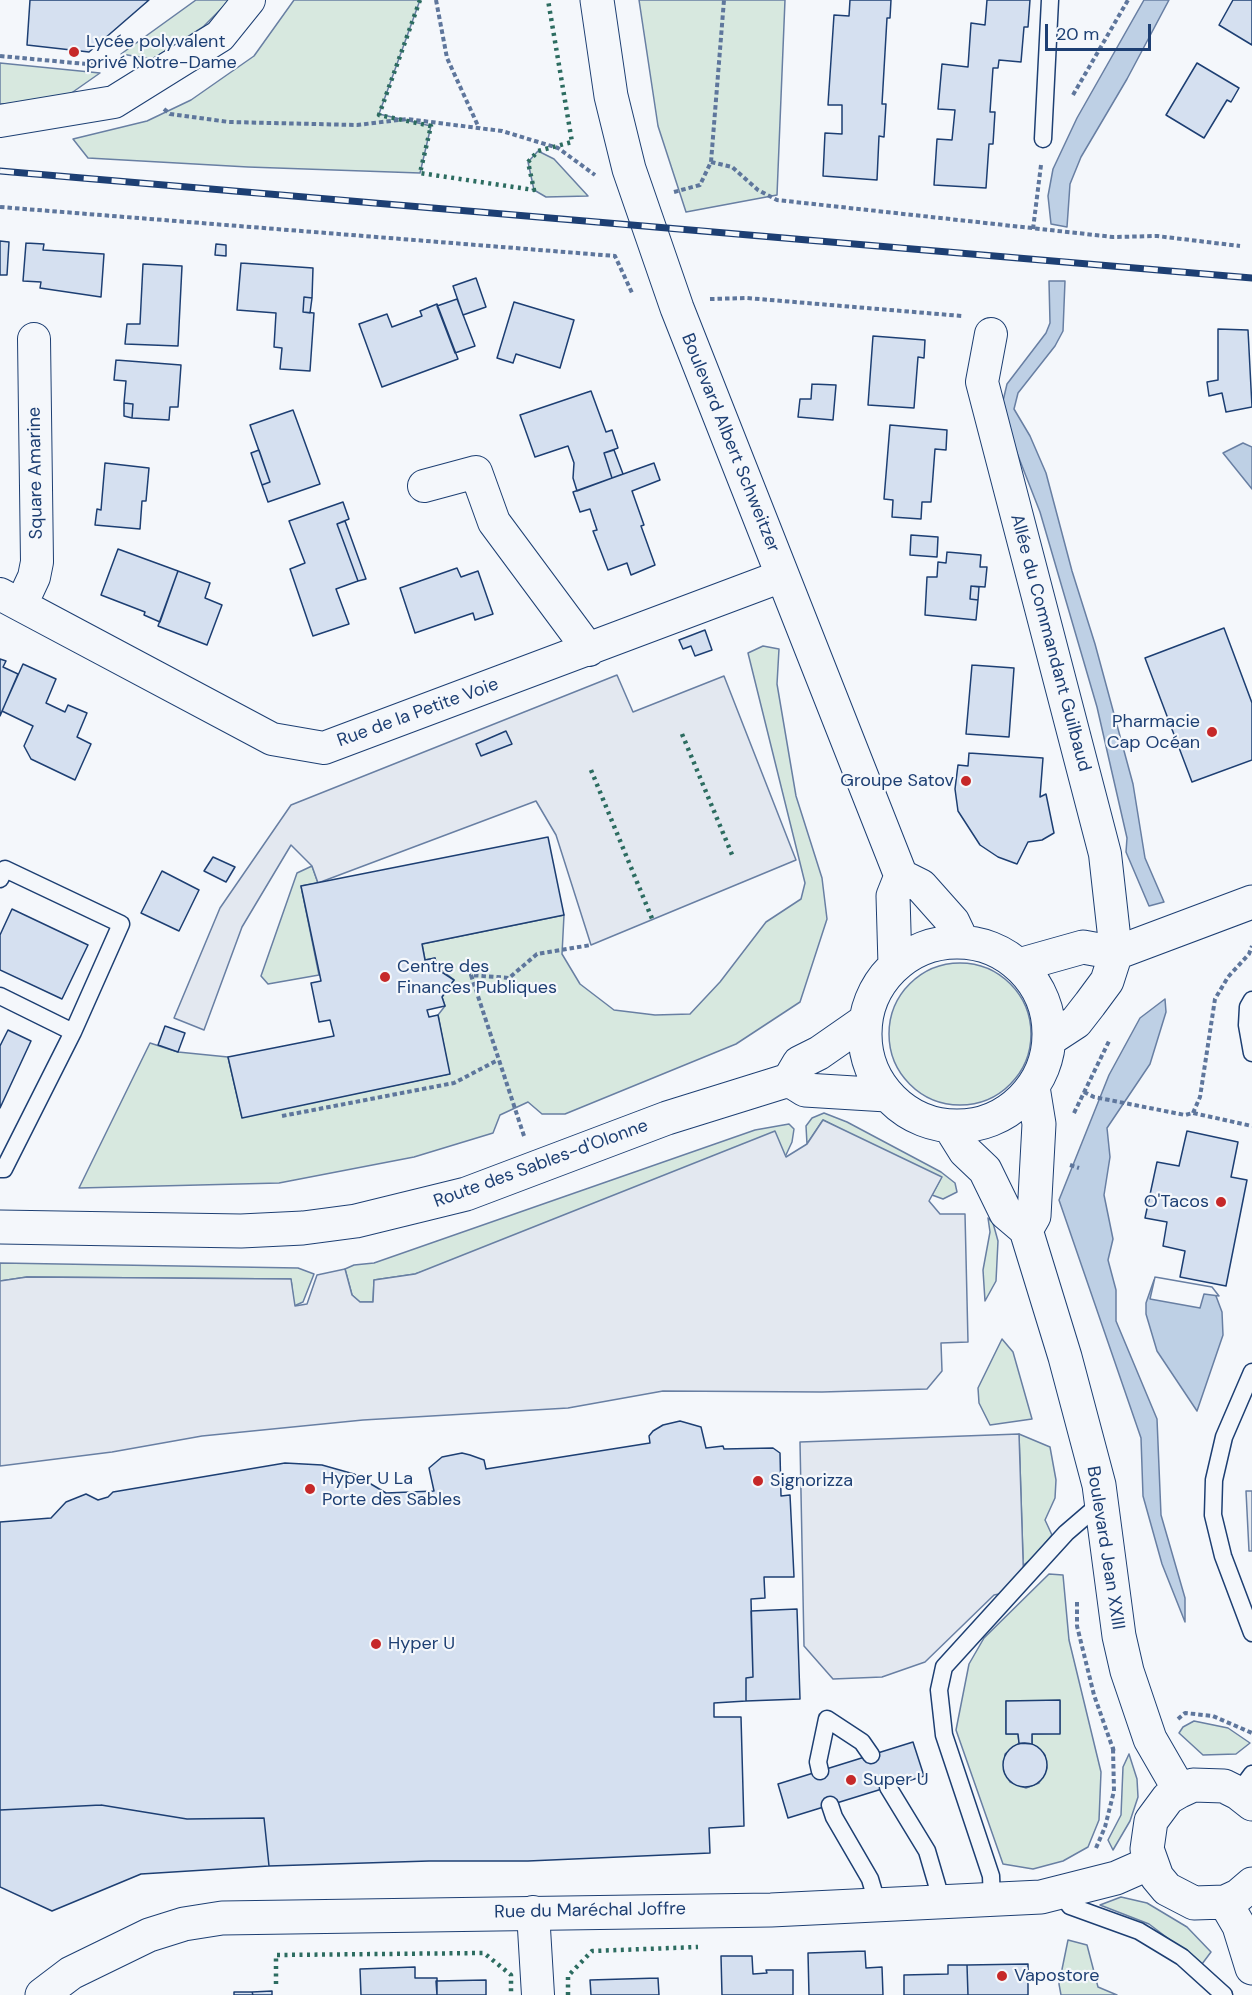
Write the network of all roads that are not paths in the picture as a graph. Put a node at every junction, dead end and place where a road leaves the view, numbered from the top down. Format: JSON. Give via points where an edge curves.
{"nodes":[{"id":1,"x":249,"y":0,"type":"edge"},
{"id":2,"x":597,"y":0,"type":"edge"},
{"id":3,"x":1050,"y":0,"type":"edge"},
{"id":4,"x":0,"y":121,"type":"edge"},
{"id":5,"x":1043,"y":139,"type":"road end"},
{"id":6,"x":991,"y":334,"type":"road end"},
{"id":7,"x":34,"y":339,"type":"dead end"},
{"id":8,"x":424,"y":486,"type":"dead end"},
{"id":9,"x":783,"y":576,"type":"junction"},
{"id":10,"x":11,"y":600,"type":"edge"},
{"id":11,"x":589,"y":650,"type":"junction"},
{"id":12,"x":901,"y":876,"type":"junction"},
{"id":13,"x":0,"y":879,"type":"edge"},
{"id":14,"x":1252,"y":902,"type":"edge"},
{"id":15,"x":962,"y":941,"type":"junction"},
{"id":16,"x":1116,"y":953,"type":"junction"},
{"id":17,"x":895,"y":965,"type":"junction"},
{"id":18,"x":1019,"y":965,"type":"junction"},
{"id":19,"x":0,"y":996,"type":"edge"},
{"id":20,"x":1252,"y":1000,"type":"edge"},
{"id":21,"x":865,"y":1022,"type":"junction"},
{"id":22,"x":73,"y":1032,"type":"junction"},
{"id":23,"x":1050,"y":1039,"type":"junction"},
{"id":24,"x":1252,"y":1053,"type":"edge"},
{"id":25,"x":789,"y":1080,"type":"junction"},
{"id":26,"x":1033,"y":1087,"type":"junction"},
{"id":27,"x":887,"y":1095,"type":"junction"},
{"id":28,"x":950,"y":1127,"type":"junction"},
{"id":29,"x":0,"y":1169,"type":"edge"},
{"id":30,"x":0,"y":1227,"type":"edge"},
{"id":31,"x":1026,"y":1230,"type":"junction"},
{"id":32,"x":1252,"y":1372,"type":"edge"},
{"id":33,"x":1102,"y":1502,"type":"junction"},
{"id":34,"x":1252,"y":1633,"type":"edge"},
{"id":35,"x":871,"y":1755,"type":"dead end"},
{"id":36,"x":820,"y":1771,"type":"dead end"},
{"id":37,"x":888,"y":1787,"type":"dead end"},
{"id":38,"x":1247,"y":1790,"type":"edge"},
{"id":39,"x":1180,"y":1791,"type":"junction"},
{"id":40,"x":830,"y":1805,"type":"dead end"},
{"id":41,"x":1150,"y":1863,"type":"junction"},
{"id":42,"x":1252,"y":1884,"type":"edge"},
{"id":43,"x":1061,"y":1894,"type":"junction"},
{"id":44,"x":992,"y":1900,"type":"junction"},
{"id":45,"x":942,"y":1902,"type":"junction"},
{"id":46,"x":1225,"y":1902,"type":"junction"},
{"id":47,"x":878,"y":1906,"type":"junction"},
{"id":48,"x":533,"y":1912,"type":"junction"},
{"id":49,"x":1252,"y":1968,"type":"edge"},
{"id":50,"x":42,"y":1995,"type":"edge"},
{"id":51,"x":538,"y":1995,"type":"edge"},
{"id":52,"x":1224,"y":1995,"type":"edge"}],
"edges":[{"from":1,"to":4,"type":"street","via":[[220,36],[114,102]]},
{"from":2,"to":9,"type":"main road","name":"Boulevard Albert Schweitzer","via":[[611,96],[629,169],[677,308]]},
{"from":3,"to":5,"type":"lane"},
{"from":6,"to":16,"type":"street","name":"Allée du Commandant Guilbaud","via":[[982,382],[1105,854]]},
{"from":7,"to":10,"type":"street","name":"Square Amarine","via":[[37,562],[34,577]]},
{"from":8,"to":11,"type":"street","via":[[476,472],[494,522]]},
{"from":9,"to":11,"type":"street","name":"Rue de la Petite Voie"},
{"from":9,"to":12,"type":"main road","name":"Boulevard Albert Schweitzer"},
{"from":10,"to":11,"type":"street","name":"Rue de la Petite Voie","via":[[272,739],[324,748]]},
{"from":12,"to":15,"type":"main road","via":[[921,886],[952,922]]},
{"from":12,"to":17,"type":"main road","via":[[893,896]]},
{"from":13,"to":22,"type":"lane","via":[[5,868],[121,924]]},
{"from":14,"to":16,"type":"main road"},
{"from":15,"to":17,"type":"main road","via":[[938,943],[915,951]]},
{"from":15,"to":18,"type":"main road","via":[[1002,953]]},
{"from":16,"to":18,"type":"main road","via":[[1083,947]]},
{"from":16,"to":23,"type":"main road","via":[[1107,981],[1076,1022]]},
{"from":17,"to":21,"type":"main road","via":[[881,981]]},
{"from":18,"to":23,"type":"main road","via":[[1047,1011]]},
{"from":19,"to":22,"type":"lane"},
{"from":20,"to":24,"type":"lane","via":[[1248,1007]]},
{"from":21,"to":25,"type":"main road","via":[[799,1063]]},
{"from":21,"to":27,"type":"main road","via":[[866,1048],[873,1073]]},
{"from":22,"to":29,"type":"lane","via":[[4,1169]]},
{"from":23,"to":26,"type":"main road","via":[[1045,1064]]},
{"from":25,"to":27,"type":"main road","via":[[805,1090]]},
{"from":25,"to":30,"type":"main road","name":"Route des Sables-d'Olonne","via":[[667,1118],[466,1194],[356,1221],[241,1231]]},
{"from":26,"to":28,"type":"main road","via":[[1017,1105],[997,1118],[975,1126]]},
{"from":26,"to":31,"type":"main road","via":[[1039,1124],[1034,1216]]},
{"from":27,"to":28,"type":"main road","via":[[926,1122]]},
{"from":28,"to":31,"type":"main road","via":[[965,1151],[985,1170],[1006,1213]]},
{"from":31,"to":33,"type":"main road","name":"Boulevard Jean XXIII","via":[[1065,1357]]},
{"from":32,"to":34,"type":"lane","via":[[1224,1437],[1214,1480],[1213,1515],[1222,1556]]},
{"from":33,"to":39,"type":"main road","name":"Boulevard Jean XXIII","via":[[1127,1671],[1150,1739]]},
{"from":33,"to":44,"type":"lane","via":[[1066,1533],[944,1667],[939,1690],[944,1735],[991,1876]]},
{"from":35,"to":36,"type":"lane","via":[[862,1742],[827,1719],[818,1762]]},
{"from":37,"to":45,"type":"lane","via":[[927,1851]]},
{"from":38,"to":39,"type":"main road","via":[[1209,1784]]},
{"from":39,"to":41,"type":"main road","via":[[1168,1798],[1151,1821],[1147,1835]]},
{"from":40,"to":47,"type":"lane","via":[[870,1879]]},
{"from":41,"to":43,"type":"main road","name":"Rue du Maréchal Joffre"},
{"from":41,"to":46,"type":"main road","via":[[1167,1889],[1180,1898],[1194,1903]]},
{"from":42,"to":46,"type":"main road"},
{"from":43,"to":44,"type":"main road","name":"Rue du Maréchal Joffre"},
{"from":43,"to":52,"type":"lane","via":[[1070,1906],[1139,1931],[1182,1957]]},
{"from":44,"to":45,"type":"main road","name":"Rue du Maréchal Joffre"},
{"from":45,"to":47,"type":"main road","name":"Rue du Maréchal Joffre"},
{"from":46,"to":49,"type":"main road","via":[[1239,1926]]},
{"from":47,"to":48,"type":"main road","name":"Rue du Maréchal Joffre"},
{"from":48,"to":50,"type":"main road","name":"Rue du Maréchal Joffre","via":[[273,1915],[203,1921],[149,1935],[103,1956],[71,1972]]},
{"from":48,"to":51,"type":"street"}]}
